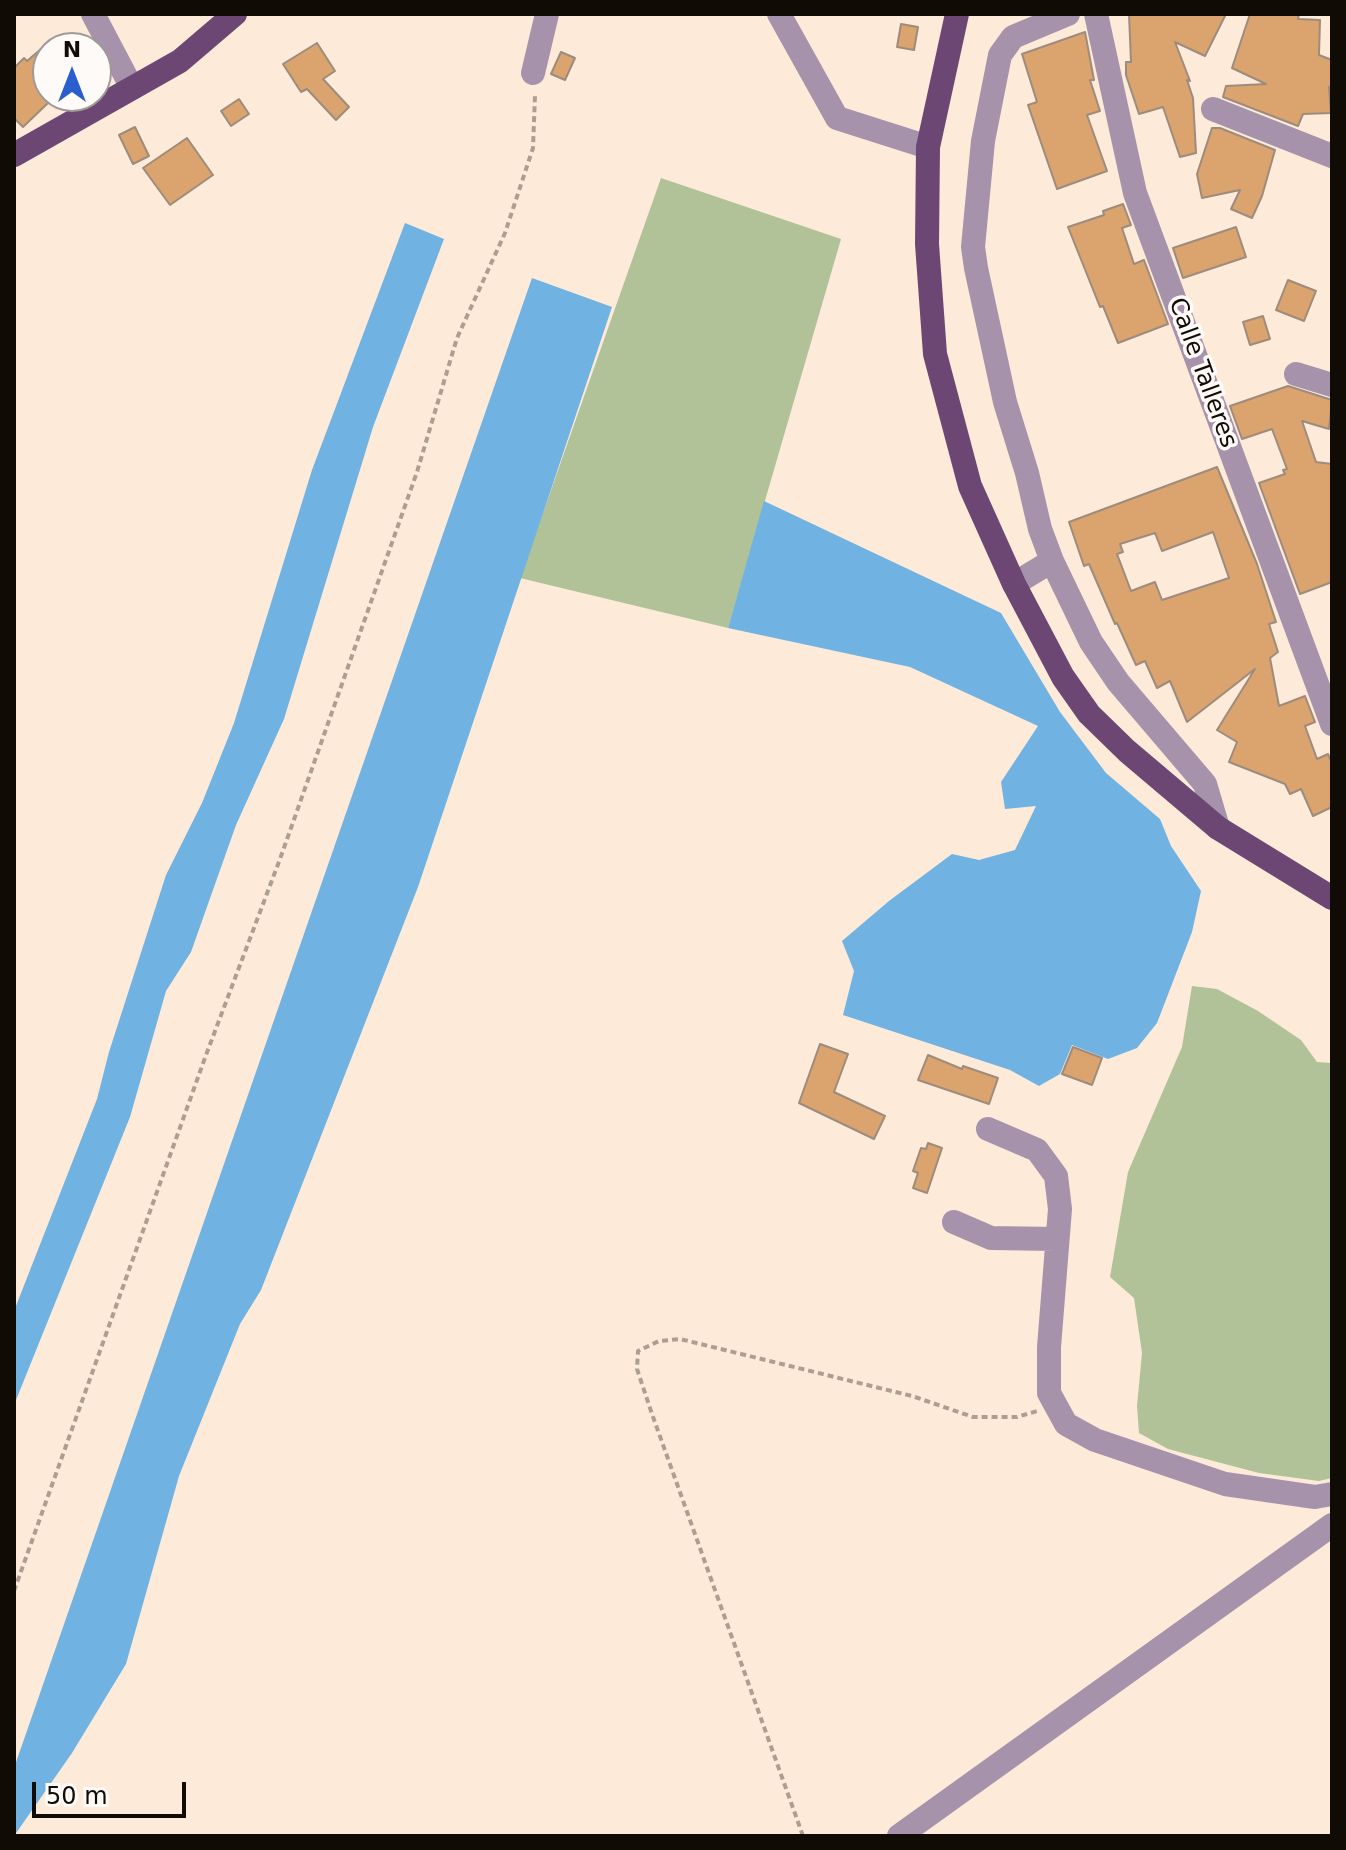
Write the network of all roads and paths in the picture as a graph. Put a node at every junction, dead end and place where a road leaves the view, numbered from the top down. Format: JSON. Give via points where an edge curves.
{"nodes":[{"id":1,"x":93,"y":14,"type":"edge"},
{"id":2,"x":235,"y":14,"type":"edge"},
{"id":3,"x":547,"y":14,"type":"edge"},
{"id":4,"x":779,"y":14,"type":"edge"},
{"id":5,"x":957,"y":14,"type":"edge"},
{"id":6,"x":1068,"y":14,"type":"edge"},
{"id":7,"x":1096,"y":14,"type":"edge"},
{"id":8,"x":533,"y":73,"type":"joint"},
{"id":9,"x":132,"y":88,"type":"junction"},
{"id":10,"x":1213,"y":109,"type":"dead end"},
{"id":11,"x":928,"y":147,"type":"junction"},
{"id":12,"x":14,"y":155,"type":"edge"},
{"id":13,"x":1332,"y":156,"type":"edge"},
{"id":14,"x":1296,"y":374,"type":"dead end"},
{"id":15,"x":1332,"y":385,"type":"edge"},
{"id":16,"x":1052,"y":561,"type":"junction"},
{"id":17,"x":1014,"y":584,"type":"junction"},
{"id":18,"x":1332,"y":724,"type":"edge"},
{"id":19,"x":1218,"y":828,"type":"junction"},
{"id":20,"x":1332,"y":898,"type":"edge"},
{"id":21,"x":988,"y":1129,"type":"dead end"},
{"id":22,"x":954,"y":1222,"type":"dead end"},
{"id":23,"x":1057,"y":1239,"type":"junction"},
{"id":24,"x":1056,"y":1406,"type":"junction"},
{"id":25,"x":1332,"y":1494,"type":"edge"},
{"id":26,"x":1332,"y":1525,"type":"edge"},
{"id":27,"x":14,"y":1591,"type":"edge"},
{"id":28,"x":803,"y":1836,"type":"edge"},
{"id":29,"x":899,"y":1836,"type":"edge"}],
"edges":[{"from":1,"to":9,"type":"street"},
{"from":2,"to":9,"type":"main road","via":[[180,61]]},
{"from":3,"to":8,"type":"street"},
{"from":4,"to":11,"type":"street","via":[[837,118]]},
{"from":5,"to":11,"type":"main road"},
{"from":6,"to":16,"type":"street","via":[[1013,37],[1000,55],[983,141],[973,247],[1005,402]]},
{"from":7,"to":18,"type":"street","name":"Calle Talleres","via":[[1135,193]]},
{"from":8,"to":27,"type":"path","via":[[533,148],[505,233],[457,338],[417,472]]},
{"from":9,"to":12,"type":"main road"},
{"from":10,"to":13,"type":"street"},
{"from":11,"to":17,"type":"main road","via":[[927,244],[935,354],[970,486]]},
{"from":14,"to":15,"type":"street"},
{"from":16,"to":17,"type":"street"},
{"from":16,"to":19,"type":"street","via":[[1091,642],[1118,682],[1205,784]]},
{"from":17,"to":19,"type":"main road","via":[[1063,677],[1089,714]]},
{"from":19,"to":20,"type":"main road"},
{"from":21,"to":23,"type":"street","via":[[1037,1150],[1056,1176]]},
{"from":22,"to":23,"type":"street","via":[[991,1238]]},
{"from":23,"to":24,"type":"street","via":[[1049,1347],[1049,1393]]},
{"from":24,"to":25,"type":"street","via":[[1066,1424],[1095,1440],[1225,1484],[1315,1497]]},
{"from":24,"to":28,"type":"path","via":[[1017,1417],[973,1417],[912,1396],[680,1339],[638,1351],[637,1369],[652,1414]]},
{"from":26,"to":29,"type":"street"}]}
